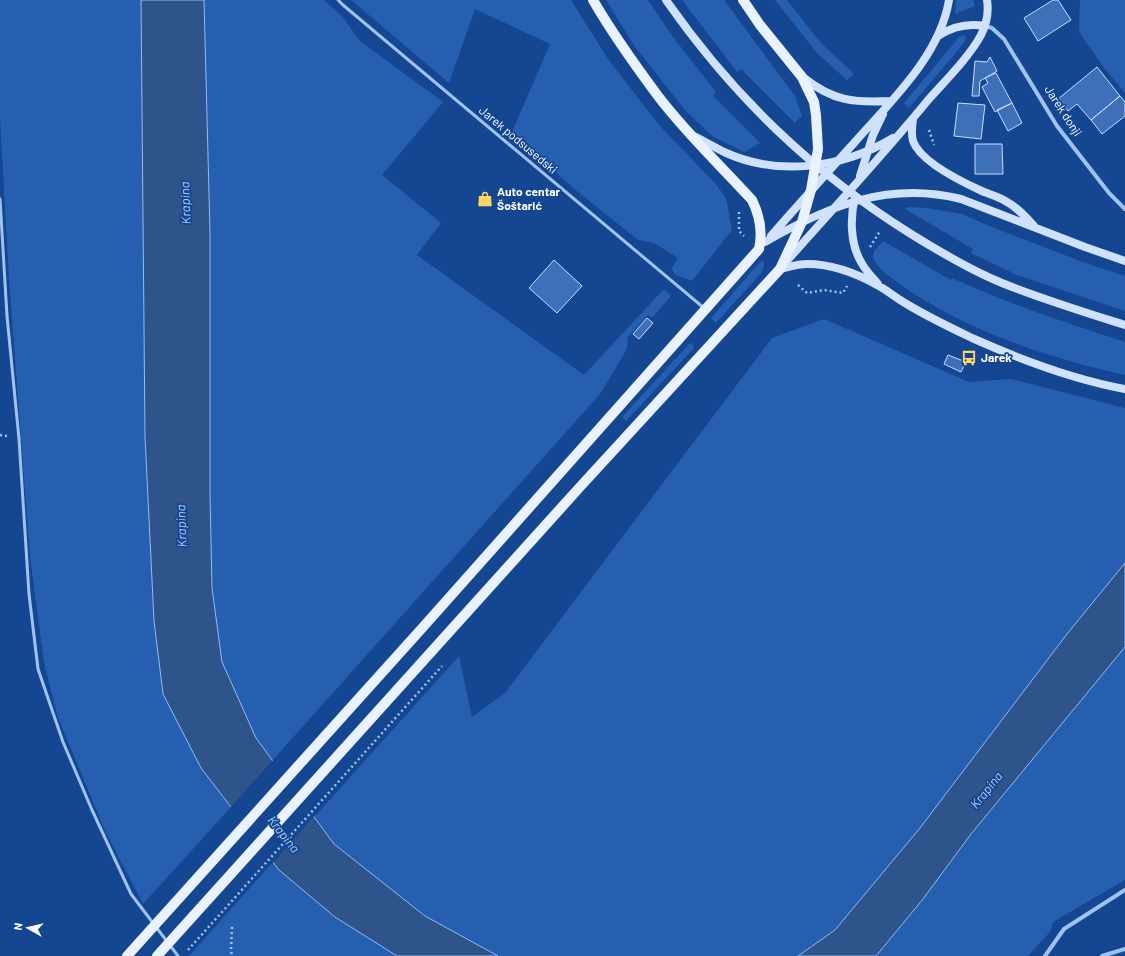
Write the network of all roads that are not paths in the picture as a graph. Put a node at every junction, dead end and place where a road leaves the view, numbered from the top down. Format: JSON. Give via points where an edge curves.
{"nodes":[{"id":1,"x":338,"y":0,"type":"edge"},
{"id":2,"x":593,"y":0,"type":"edge"},
{"id":3,"x":666,"y":0,"type":"edge"},
{"id":4,"x":743,"y":0,"type":"edge"},
{"id":5,"x":949,"y":0,"type":"edge"},
{"id":6,"x":987,"y":0,"type":"edge"},
{"id":7,"x":985,"y":26,"type":"junction"},
{"id":8,"x":937,"y":36,"type":"junction"},
{"id":9,"x":802,"y":77,"type":"junction"},
{"id":10,"x":891,"y":101,"type":"junction"},
{"id":11,"x":913,"y":119,"type":"junction"},
{"id":12,"x":690,"y":133,"type":"junction"},
{"id":13,"x":899,"y":134,"type":"junction"},
{"id":14,"x":868,"y":151,"type":"junction"},
{"id":15,"x":838,"y":160,"type":"junction"},
{"id":16,"x":815,"y":165,"type":"junction"},
{"id":17,"x":860,"y":179,"type":"junction"},
{"id":18,"x":811,"y":190,"type":"junction"},
{"id":19,"x":0,"y":199,"type":"edge"},
{"id":20,"x":854,"y":200,"type":"junction"},
{"id":21,"x":834,"y":208,"type":"junction"},
{"id":22,"x":1125,"y":209,"type":"edge"},
{"id":23,"x":802,"y":222,"type":"junction"},
{"id":24,"x":1036,"y":228,"type":"junction"},
{"id":25,"x":762,"y":246,"type":"junction"},
{"id":26,"x":1125,"y":261,"type":"edge"},
{"id":27,"x":780,"y":269,"type":"junction"},
{"id":28,"x":880,"y":286,"type":"junction"},
{"id":29,"x":705,"y":309,"type":"junction"},
{"id":30,"x":1125,"y":325,"type":"edge"},
{"id":31,"x":1125,"y":389,"type":"edge"},
{"id":32,"x":1125,"y":890,"type":"edge"},
{"id":33,"x":1125,"y":949,"type":"edge"},
{"id":34,"x":127,"y":956,"type":"edge"},
{"id":35,"x":157,"y":956,"type":"edge"},
{"id":36,"x":178,"y":956,"type":"edge"},
{"id":37,"x":1045,"y":956,"type":"edge"},
{"id":38,"x":1102,"y":956,"type":"edge"}],
"edges":[{"from":1,"to":29,"type":"lane","name":"Jarek podsusedski"},
{"from":2,"to":12,"type":"main road","via":[[658,96]]},
{"from":3,"to":30,"type":"main road","via":[[686,29],[760,115],[829,178],[898,226],[948,256],[1001,283]]},
{"from":4,"to":9,"type":"main road"},
{"from":5,"to":8,"type":"main road"},
{"from":6,"to":7,"type":"main road"},
{"from":7,"to":8,"type":"main road","via":[[962,25],[950,28]]},
{"from":7,"to":11,"type":"main road","via":[[968,53]]},
{"from":7,"to":22,"type":"street","name":"Jarek donji","via":[[992,28],[1004,39],[1057,126],[1109,193]]},
{"from":8,"to":10,"type":"main road","via":[[922,63]]},
{"from":9,"to":10,"type":"main road","via":[[818,89],[845,100],[870,103]]},
{"from":9,"to":16,"type":"main road","via":[[814,102],[816,115],[818,142]]},
{"from":10,"to":14,"type":"main road","via":[[873,134]]},
{"from":10,"to":15,"type":"main road"},
{"from":11,"to":13,"type":"main road"},
{"from":11,"to":24,"type":"main road","via":[[913,141],[918,151],[960,180],[1017,208]]},
{"from":12,"to":16,"type":"main road","via":[[723,152],[757,163],[785,167]]},
{"from":12,"to":25,"type":"main road","via":[[752,200],[760,221]]},
{"from":13,"to":14,"type":"main road"},
{"from":13,"to":17,"type":"main road"},
{"from":14,"to":15,"type":"main road"},
{"from":14,"to":17,"type":"main road"},
{"from":15,"to":16,"type":"main road"},
{"from":15,"to":18,"type":"main road"},
{"from":16,"to":18,"type":"main road"},
{"from":17,"to":20,"type":"main road"},
{"from":17,"to":21,"type":"main road"},
{"from":18,"to":23,"type":"main road"},
{"from":18,"to":25,"type":"main road"},
{"from":19,"to":36,"type":"lane","via":[[7,316],[38,669],[92,810],[131,894]]},
{"from":20,"to":21,"type":"main road"},
{"from":20,"to":24,"type":"main road","via":[[882,195],[933,193],[961,199]]},
{"from":20,"to":28,"type":"main road","via":[[854,246],[860,261]]},
{"from":21,"to":23,"type":"main road"},
{"from":21,"to":27,"type":"main road"},
{"from":23,"to":25,"type":"main road"},
{"from":23,"to":27,"type":"main road"},
{"from":24,"to":26,"type":"main road"},
{"from":25,"to":29,"type":"main road"},
{"from":27,"to":28,"type":"main road","via":[[807,264],[821,265],[852,273]]},
{"from":27,"to":35,"type":"main road"},
{"from":28,"to":31,"type":"main road","via":[[922,313],[1013,355],[1058,371]]},
{"from":29,"to":34,"type":"main road"},
{"from":32,"to":37,"type":"street","via":[[1064,929]]},
{"from":33,"to":38,"type":"street"}]}
